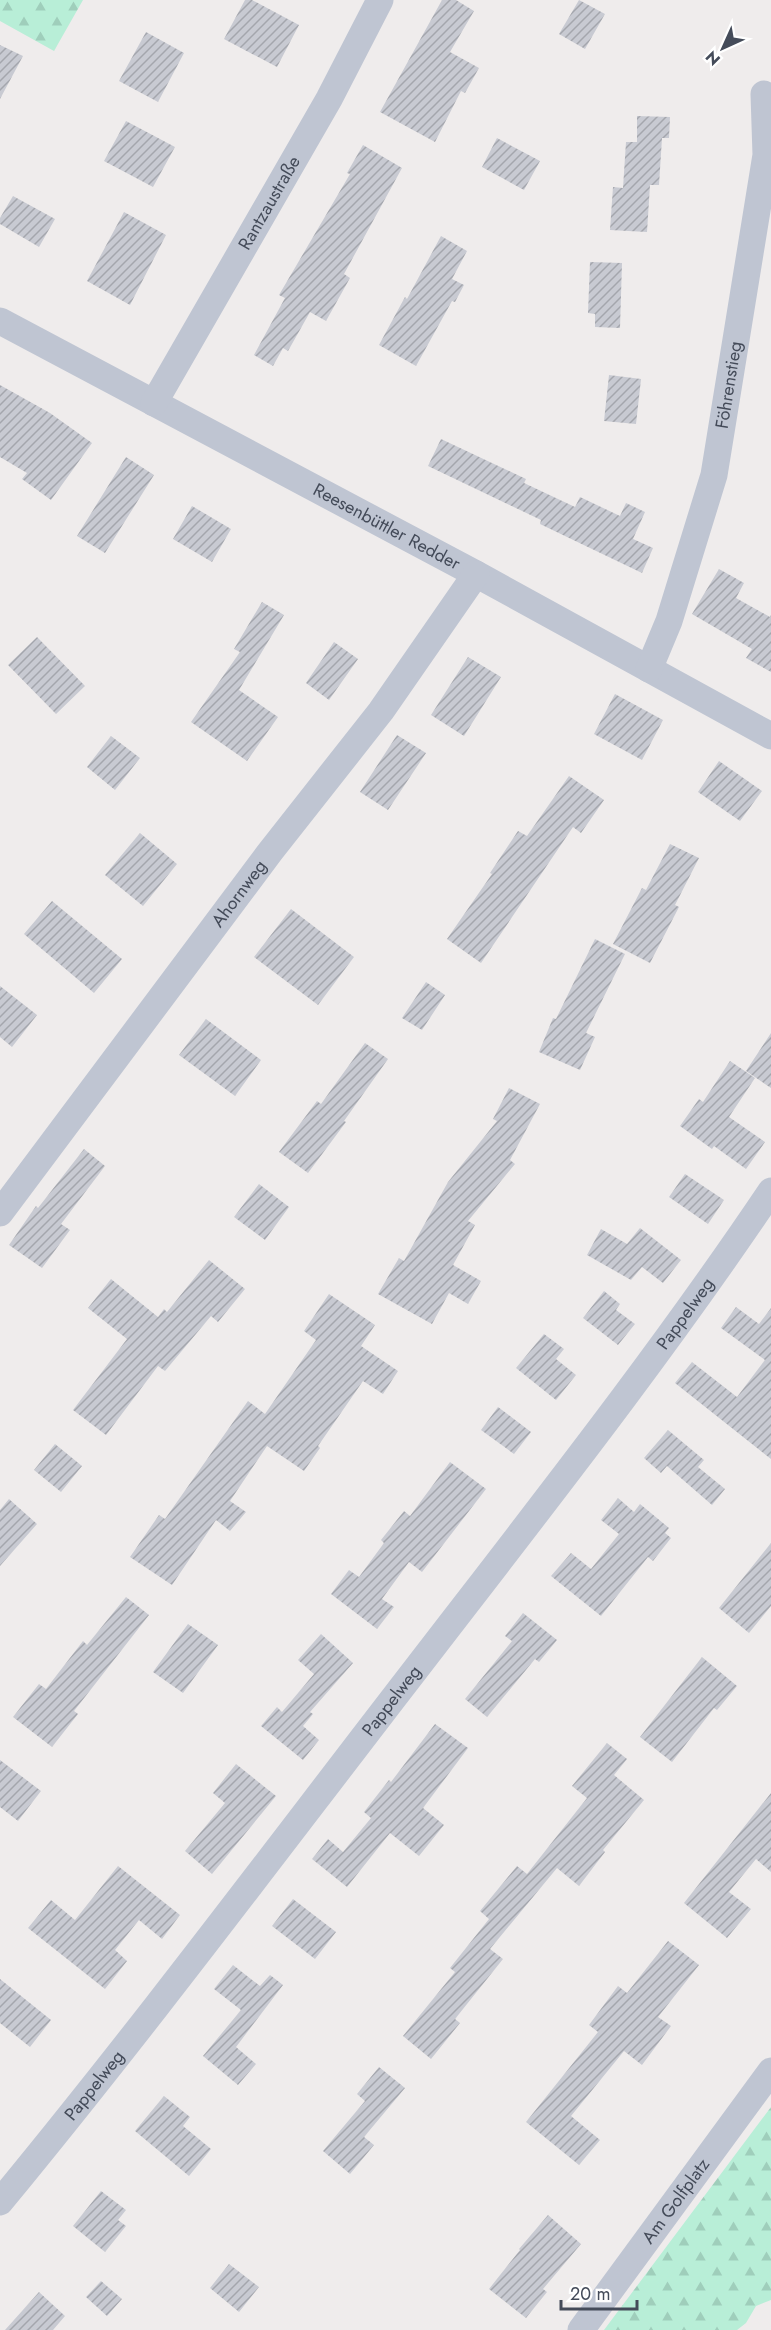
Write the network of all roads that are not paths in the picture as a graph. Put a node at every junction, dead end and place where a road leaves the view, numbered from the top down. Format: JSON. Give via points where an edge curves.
{"nodes":[{"id":1,"x":380,"y":0,"type":"edge"},
{"id":2,"x":764,"y":94,"type":"dead end"},
{"id":3,"x":0,"y":321,"type":"edge"},
{"id":4,"x":154,"y":403,"type":"junction"},
{"id":5,"x":476,"y":574,"type":"junction"},
{"id":6,"x":649,"y":669,"type":"junction"},
{"id":7,"x":771,"y":736,"type":"edge"},
{"id":8,"x":771,"y":1191,"type":"edge"},
{"id":9,"x":0,"y":1213,"type":"edge"},
{"id":10,"x":771,"y":2071,"type":"edge"},
{"id":11,"x":0,"y":2202,"type":"edge"},
{"id":12,"x":581,"y":2330,"type":"edge"}],
"edges":[{"from":1,"to":4,"type":"street","name":"Rantzaustraße","via":[[329,99]]},
{"from":2,"to":6,"type":"street","name":"Föhrenstieg","via":[[766,155],[714,476],[669,621]]},
{"from":3,"to":4,"type":"street","name":"Reesenbüttler Redder"},
{"from":4,"to":5,"type":"street","name":"Reesenbüttler Redder"},
{"from":5,"to":6,"type":"street","name":"Reesenbüttler Redder"},
{"from":5,"to":9,"type":"street","name":"Ahornweg","via":[[381,711],[270,852]]},
{"from":6,"to":7,"type":"street","name":"Reesenbüttler Redder"},
{"from":8,"to":11,"type":"street","name":"Pappelweg","via":[[548,1499],[88,2095]]},
{"from":10,"to":12,"type":"street","name":"Am Golfplatz"}]}
